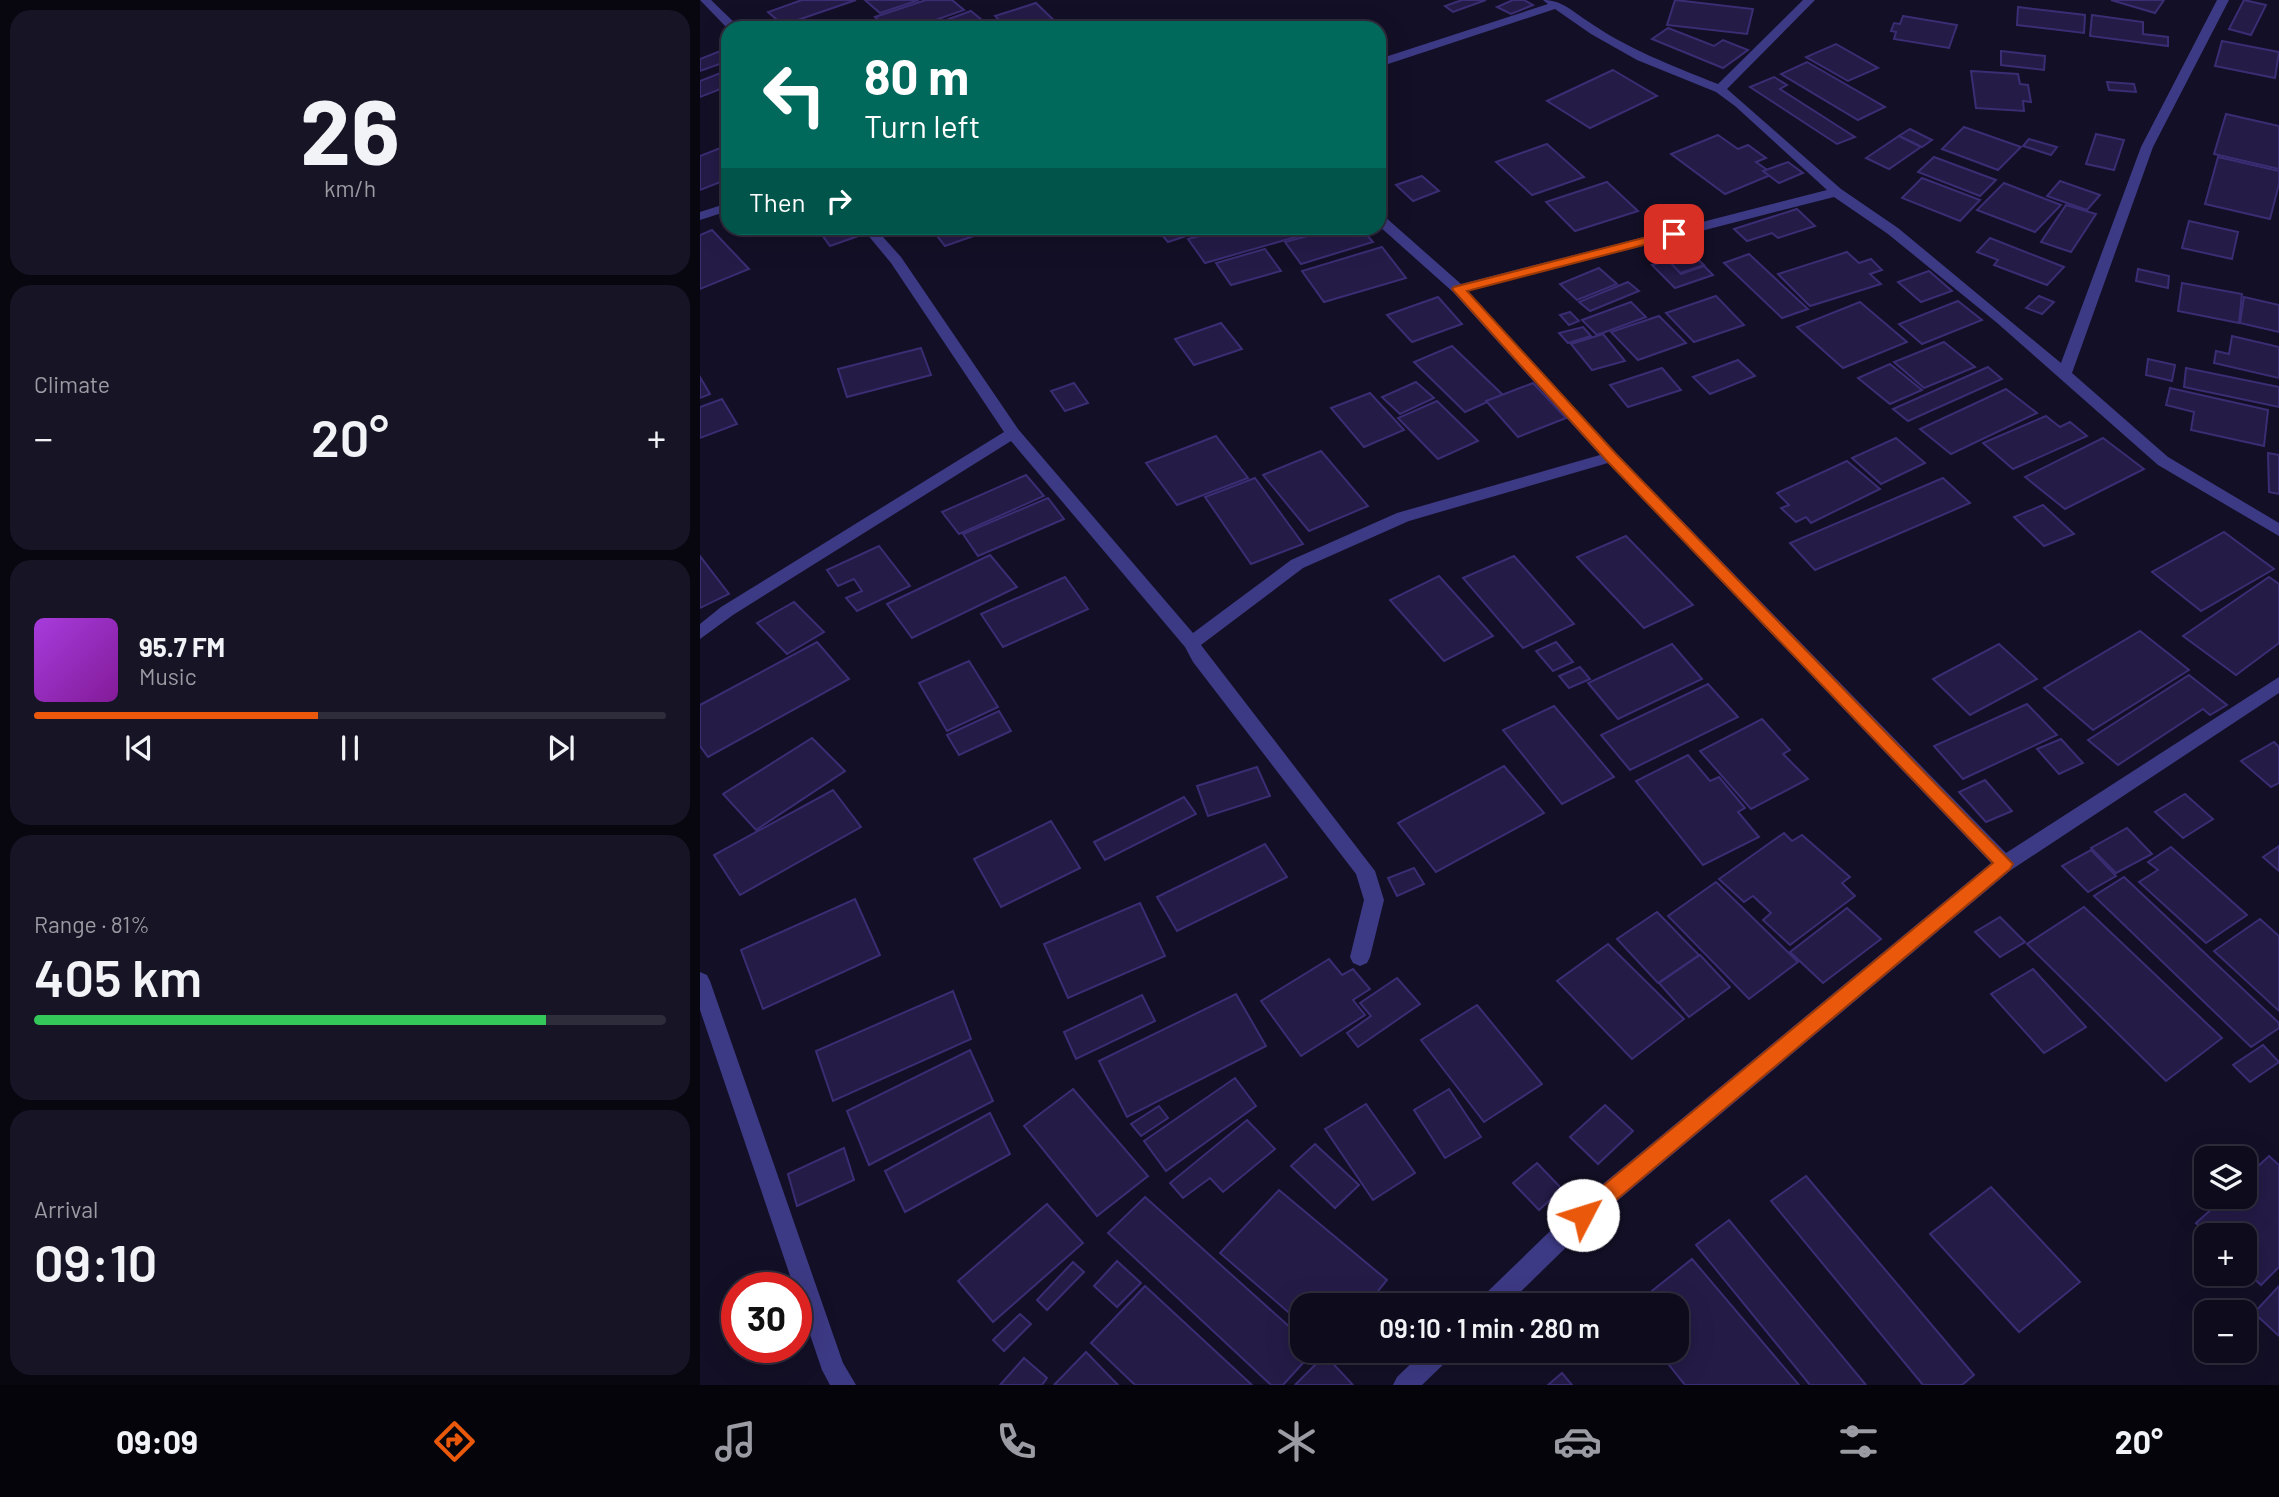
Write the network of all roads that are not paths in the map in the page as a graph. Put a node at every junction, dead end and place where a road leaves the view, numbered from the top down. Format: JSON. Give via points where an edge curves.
{"nodes":[{"id":1,"x":704,"y":0,"type":"edge"},
{"id":2,"x":1809,"y":0,"type":"edge"},
{"id":3,"x":2223,"y":0,"type":"edge"},
{"id":4,"x":1553,"y":3,"type":"edge"},
{"id":5,"x":726,"y":21,"type":"edge"},
{"id":6,"x":1386,"y":61,"type":"edge"},
{"id":7,"x":1720,"y":89,"type":"junction"},
{"id":8,"x":1836,"y":192,"type":"junction"},
{"id":9,"x":721,"y":209,"type":"edge"},
{"id":10,"x":700,"y":216,"type":"edge"},
{"id":11,"x":1386,"y":225,"type":"edge"},
{"id":12,"x":874,"y":235,"type":"edge"},
{"id":13,"x":1458,"y":289,"type":"junction"},
{"id":14,"x":2064,"y":374,"type":"junction"},
{"id":15,"x":1013,"y":433,"type":"junction"},
{"id":16,"x":1611,"y":457,"type":"junction"},
{"id":17,"x":2279,"y":530,"type":"edge"},
{"id":18,"x":700,"y":633,"type":"edge"},
{"id":19,"x":1192,"y":643,"type":"junction"},
{"id":20,"x":2279,"y":684,"type":"edge"},
{"id":21,"x":2004,"y":864,"type":"junction"},
{"id":22,"x":1360,"y":957,"type":"dead end"},
{"id":23,"x":700,"y":981,"type":"edge"},
{"id":24,"x":1502,"y":1293,"type":"edge"},
{"id":25,"x":1428,"y":1363,"type":"edge"},
{"id":26,"x":844,"y":1385,"type":"edge"},
{"id":27,"x":1405,"y":1385,"type":"edge"}],
"edges":[{"from":1,"to":5,"type":"street"},
{"from":2,"to":7,"type":"street"},
{"from":3,"to":14,"type":"street","via":[[2147,147]]},
{"from":4,"to":6,"type":"street"},
{"from":4,"to":7,"type":"street","via":[[1642,57]]},
{"from":7,"to":8,"type":"street"},
{"from":8,"to":13,"type":"street"},
{"from":8,"to":14,"type":"street","via":[[1893,231]]},
{"from":9,"to":10,"type":"street"},
{"from":11,"to":13,"type":"street"},
{"from":12,"to":15,"type":"street","via":[[896,260]]},
{"from":13,"to":16,"type":"street"},
{"from":14,"to":17,"type":"street","via":[[2163,461]]},
{"from":15,"to":18,"type":"street","via":[[738,603]]},
{"from":15,"to":19,"type":"street"},
{"from":16,"to":19,"type":"street","via":[[1391,522],[1297,564]]},
{"from":16,"to":21,"type":"street"},
{"from":19,"to":22,"type":"street","via":[[1366,871],[1374,900]]},
{"from":20,"to":21,"type":"street"},
{"from":21,"to":24,"type":"street","via":[[1583,1215]]},
{"from":23,"to":26,"type":"street","via":[[834,1370]]},
{"from":25,"to":27,"type":"street"}]}
